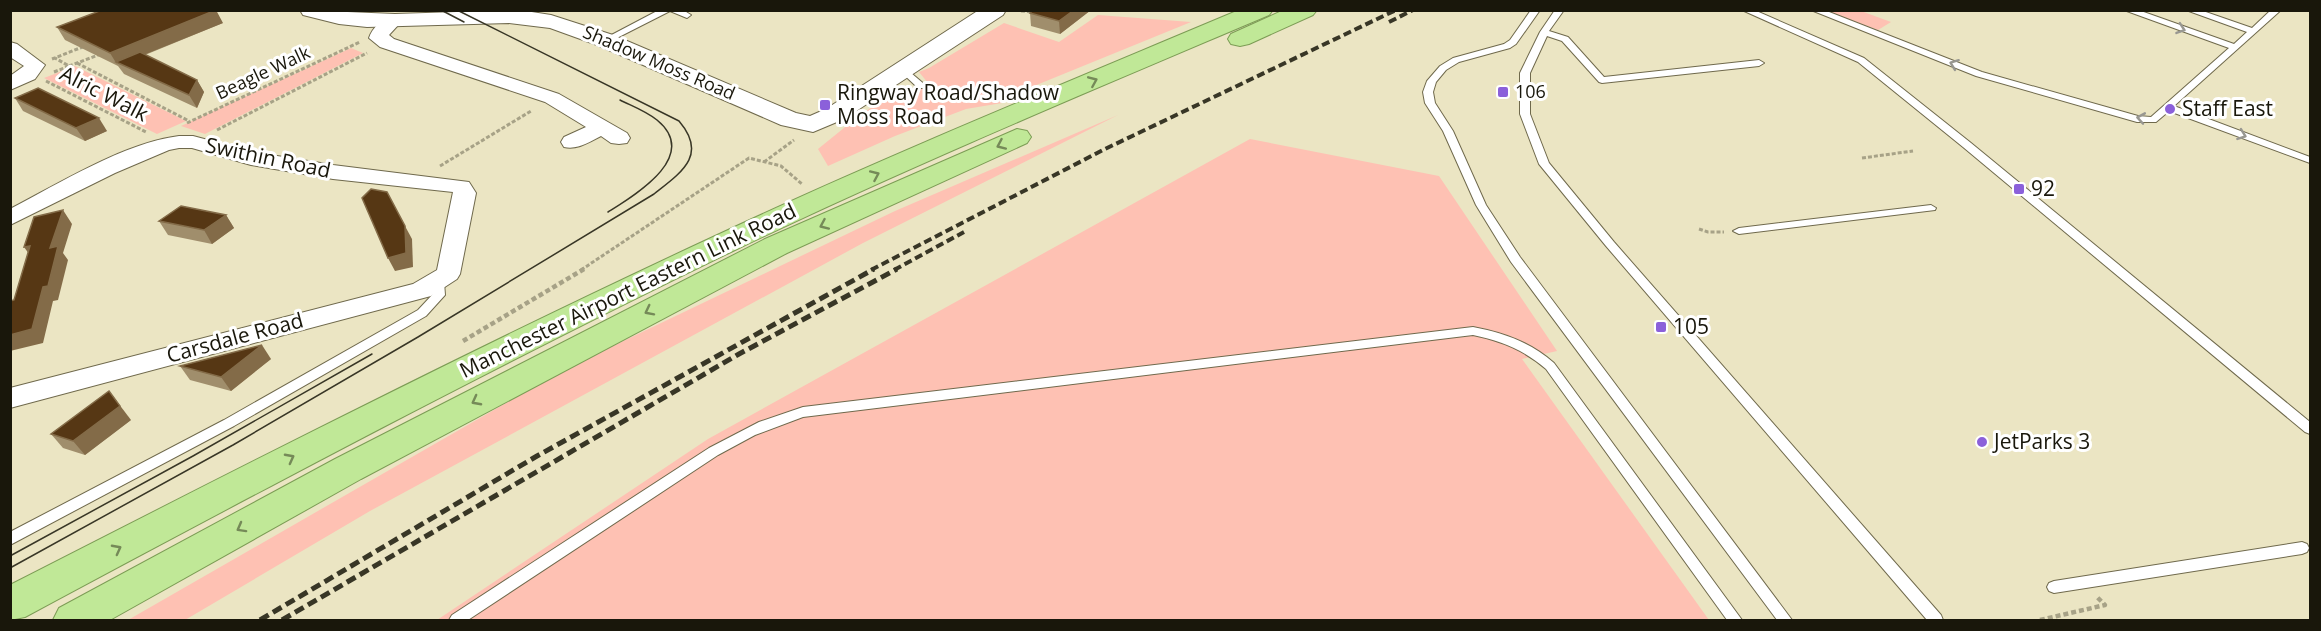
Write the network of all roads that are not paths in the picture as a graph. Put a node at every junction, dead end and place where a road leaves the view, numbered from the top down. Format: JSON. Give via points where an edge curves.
{"nodes":[{"id":1,"x":311,"y":10,"type":"edge"},
{"id":2,"x":667,"y":10,"type":"edge"},
{"id":3,"x":674,"y":10,"type":"edge"},
{"id":4,"x":995,"y":10,"type":"edge"},
{"id":5,"x":1261,"y":10,"type":"edge"},
{"id":6,"x":1305,"y":10,"type":"edge"},
{"id":7,"x":1536,"y":10,"type":"edge"},
{"id":8,"x":1560,"y":10,"type":"edge"},
{"id":9,"x":1746,"y":10,"type":"edge"},
{"id":10,"x":1815,"y":10,"type":"edge"},
{"id":11,"x":2128,"y":10,"type":"edge"},
{"id":12,"x":2190,"y":10,"type":"edge"},
{"id":13,"x":2277,"y":10,"type":"edge"},
{"id":14,"x":687,"y":15,"type":"dead end"},
{"id":15,"x":2253,"y":31,"type":"junction"},
{"id":16,"x":386,"y":32,"type":"junction"},
{"id":17,"x":1544,"y":32,"type":"junction"},
{"id":18,"x":606,"y":40,"type":"junction"},
{"id":19,"x":2235,"y":47,"type":"junction"},
{"id":20,"x":10,"y":48,"type":"edge"},
{"id":21,"x":1759,"y":63,"type":"dead end"},
{"id":22,"x":24,"y":75,"type":"edge"},
{"id":23,"x":2168,"y":107,"type":"junction"},
{"id":24,"x":572,"y":142,"type":"dead end"},
{"id":25,"x":2310,"y":160,"type":"edge"},
{"id":26,"x":1931,"y":208,"type":"dead end"},
{"id":27,"x":10,"y":218,"type":"edge"},
{"id":28,"x":1739,"y":231,"type":"dead end"},
{"id":29,"x":444,"y":273,"type":"junction"},
{"id":30,"x":10,"y":398,"type":"edge"},
{"id":31,"x":2310,"y":429,"type":"edge"},
{"id":32,"x":10,"y":539,"type":"edge"},
{"id":33,"x":2302,"y":548,"type":"dead end"},
{"id":34,"x":2054,"y":587,"type":"dead end"},
{"id":35,"x":10,"y":605,"type":"edge"},
{"id":36,"x":74,"y":621,"type":"edge"},
{"id":37,"x":457,"y":621,"type":"edge"},
{"id":38,"x":1734,"y":621,"type":"edge"},
{"id":39,"x":1785,"y":621,"type":"edge"},
{"id":40,"x":1936,"y":621,"type":"edge"}],
"edges":[{"from":1,"to":16,"type":"street","name":"Shadow Moss Road"},
{"from":2,"to":18,"type":"lane"},
{"from":3,"to":14,"type":"lane"},
{"from":4,"to":18,"type":"street","name":"Shadow Moss Road","via":[[912,78],[813,124],[790,120]]},
{"from":35,"to":5,"type":"highway","name":"Manchester Airport Eastern Link Road","one_way":true,"via":[[354,425],[727,242]]},
{"from":6,"to":36,"type":"highway","name":"Manchester Airport Eastern Link Road","one_way":true,"via":[[776,246],[348,469]]},
{"from":7,"to":39,"type":"lane","via":[[1507,46],[1456,60],[1443,69],[1432,81],[1430,103],[1448,131],[1481,205],[1515,259]]},
{"from":8,"to":17,"type":"lane"},
{"from":9,"to":31,"type":"lane","via":[[1861,60]]},
{"from":23,"to":10,"type":"lane","one_way":true,"via":[[2153,120],[2137,119],[1979,74]]},
{"from":11,"to":19,"type":"lane","one_way":true},
{"from":12,"to":15,"type":"lane"},
{"from":13,"to":15,"type":"lane"},
{"from":15,"to":19,"type":"lane"},
{"from":16,"to":18,"type":"street","name":"Shadow Moss Road","via":[[501,16],[578,27]]},
{"from":16,"to":24,"type":"street","name":"Shadow Moss Road","via":[[552,98],[610,133]]},
{"from":17,"to":21,"type":"lane","via":[[1565,39],[1602,80]]},
{"from":17,"to":40,"type":"lane","via":[[1524,73],[1525,114],[1544,164]]},
{"from":19,"to":23,"type":"lane"},
{"from":20,"to":22,"type":"street"},
{"from":23,"to":25,"type":"lane","one_way":true},
{"from":26,"to":28,"type":"lane"},
{"from":27,"to":29,"type":"street","name":"Swithin Road","via":[[160,140],[193,142],[251,158],[333,172],[461,187],[465,193]]},
{"from":29,"to":30,"type":"street","name":"Carsdale Road","via":[[422,290]]},
{"from":29,"to":32,"type":"lane","via":[[439,295],[422,313],[229,423]]},
{"from":33,"to":34,"type":"lane"},
{"from":37,"to":38,"type":"lane","via":[[719,448],[774,420],[803,412],[1473,331],[1512,340],[1532,350],[1550,366]]}]}
